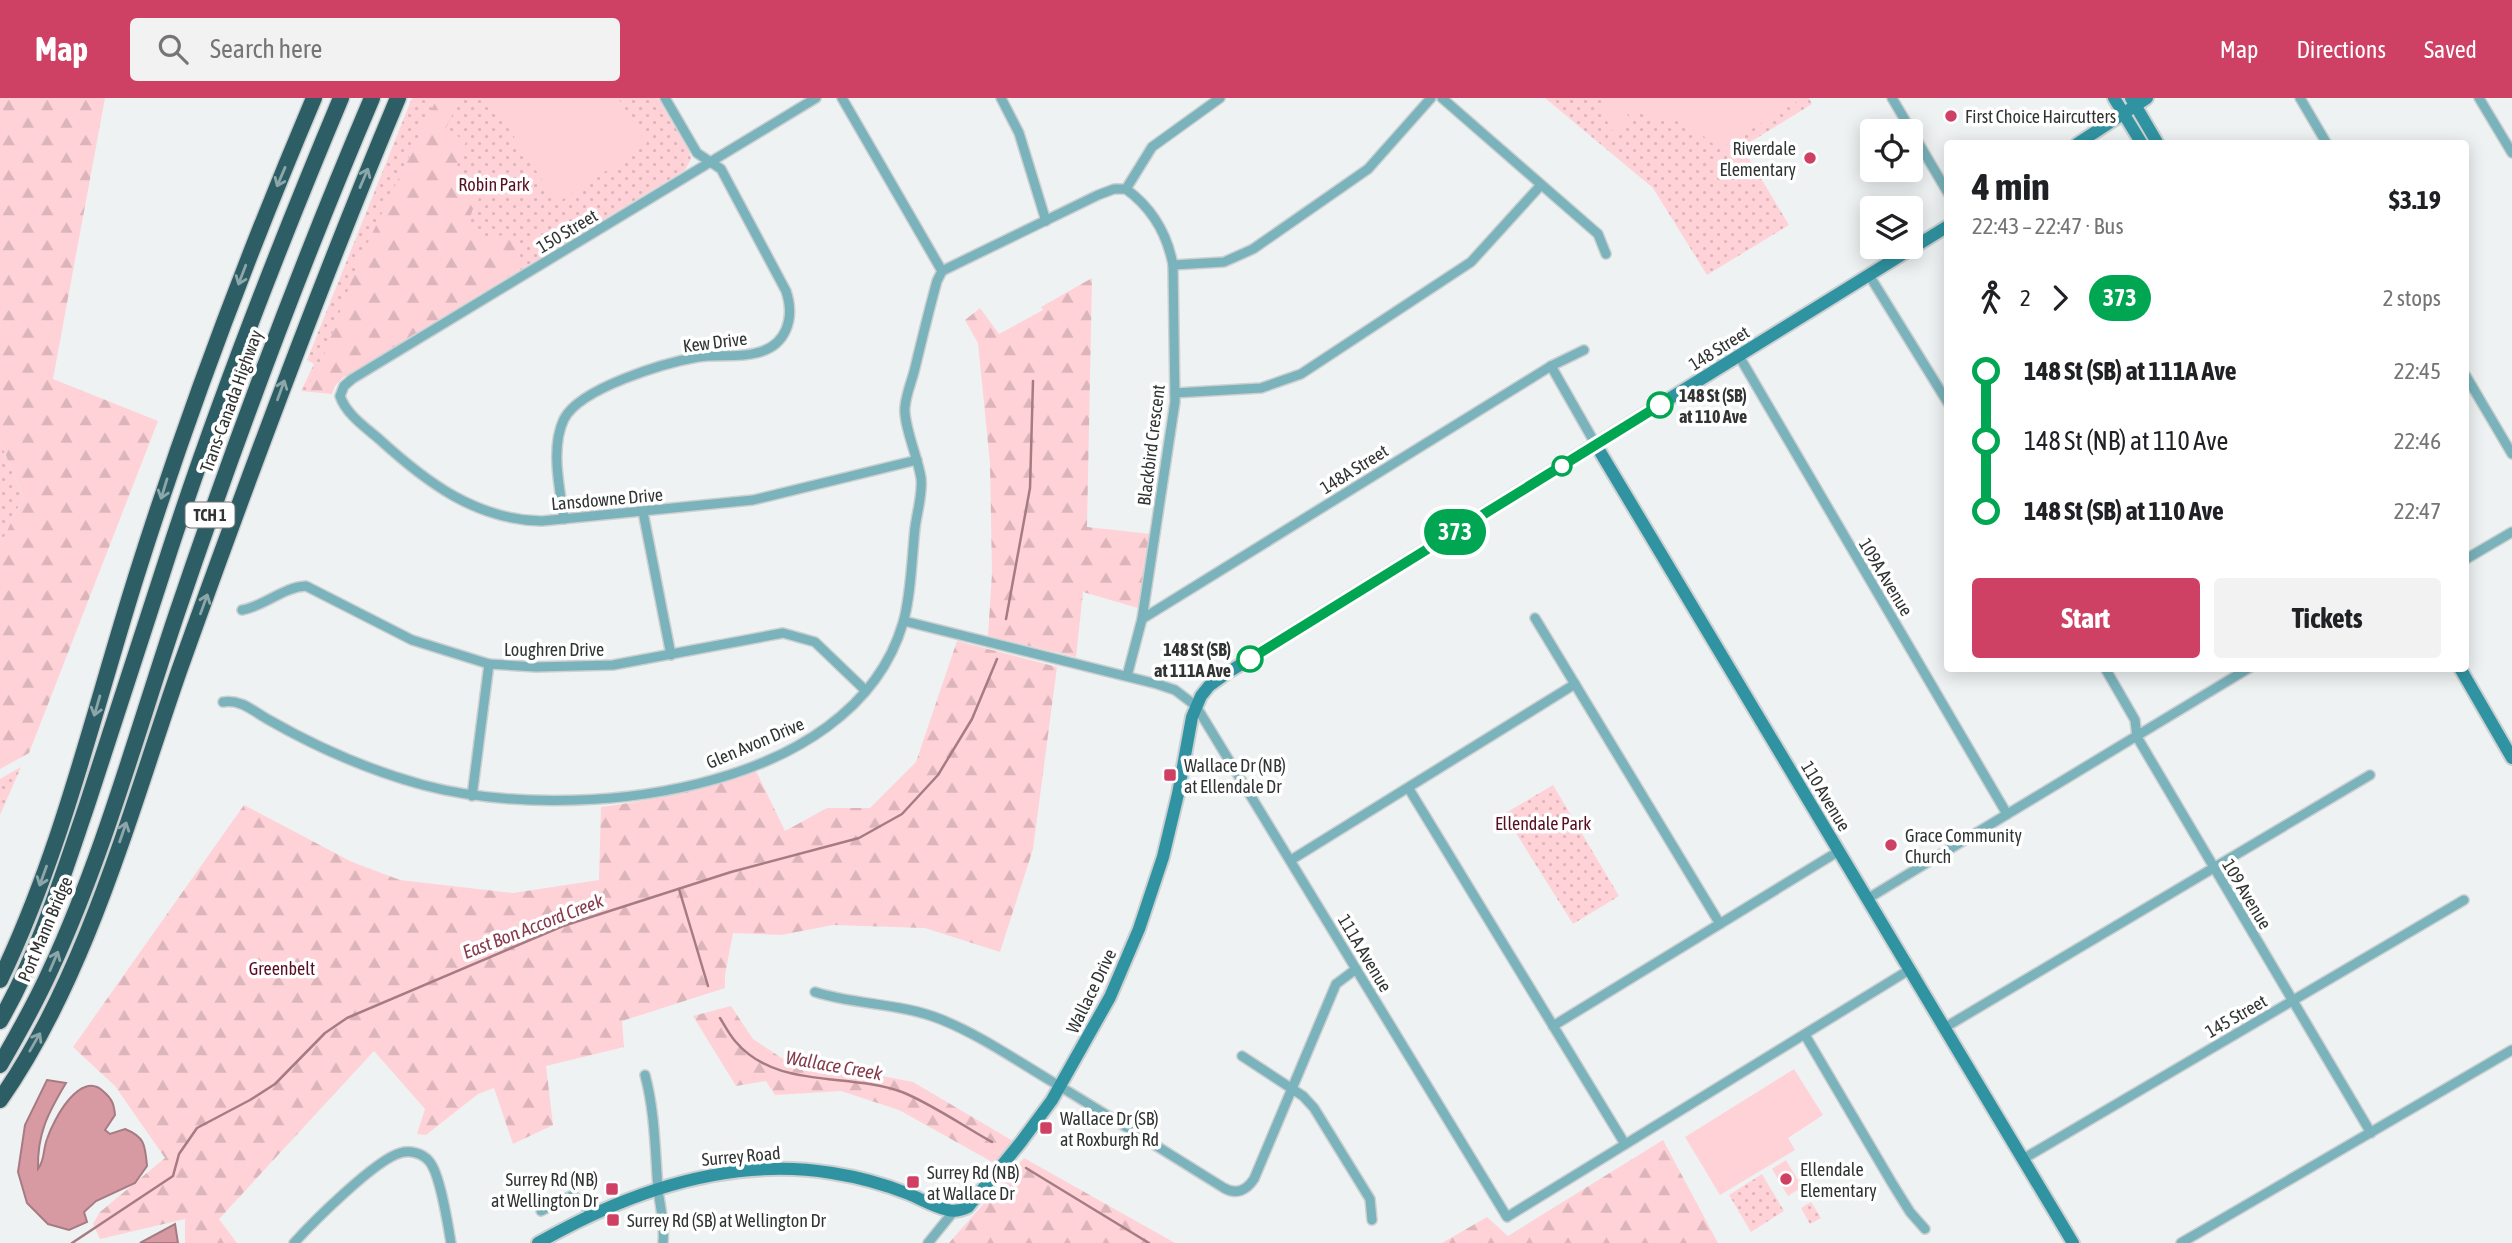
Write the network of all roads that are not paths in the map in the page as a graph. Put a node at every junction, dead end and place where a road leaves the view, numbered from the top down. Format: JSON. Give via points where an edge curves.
{"nodes":[{"id":1,"x":314,"y":98,"type":"edge"},
{"id":2,"x":341,"y":98,"type":"edge"},
{"id":3,"x":372,"y":98,"type":"edge"},
{"id":4,"x":398,"y":98,"type":"edge"},
{"id":5,"x":665,"y":98,"type":"edge"},
{"id":6,"x":816,"y":98,"type":"edge"},
{"id":7,"x":842,"y":98,"type":"edge"},
{"id":8,"x":1001,"y":98,"type":"edge"},
{"id":9,"x":1220,"y":98,"type":"edge"},
{"id":10,"x":1431,"y":98,"type":"edge"},
{"id":11,"x":1442,"y":98,"type":"edge"},
{"id":12,"x":1892,"y":98,"type":"edge"},
{"id":13,"x":2114,"y":98,"type":"edge"},
{"id":14,"x":2147,"y":98,"type":"edge"},
{"id":15,"x":2300,"y":98,"type":"edge"},
{"id":16,"x":2479,"y":98,"type":"edge"},
{"id":17,"x":2133,"y":102,"type":"edge"},
{"id":18,"x":2124,"y":114,"type":"junction"},
{"id":19,"x":2083,"y":140,"type":"edge"},
{"id":20,"x":2140,"y":140,"type":"edge"},
{"id":21,"x":2156,"y":140,"type":"edge"},
{"id":22,"x":2325,"y":140,"type":"edge"},
{"id":23,"x":2512,"y":153,"type":"edge"},
{"id":24,"x":709,"y":162,"type":"junction"},
{"id":25,"x":1541,"y":185,"type":"junction"},
{"id":26,"x":1944,"y":186,"type":"edge"},
{"id":27,"x":1126,"y":188,"type":"junction"},
{"id":28,"x":1046,"y":221,"type":"junction"},
{"id":29,"x":1944,"y":228,"type":"edge"},
{"id":30,"x":1606,"y":254,"type":"dead end"},
{"id":31,"x":1172,"y":265,"type":"junction"},
{"id":32,"x":942,"y":271,"type":"junction"},
{"id":33,"x":1869,"y":275,"type":"junction"},
{"id":34,"x":1584,"y":350,"type":"dead end"},
{"id":35,"x":1739,"y":356,"type":"junction"},
{"id":36,"x":1551,"y":366,"type":"junction"},
{"id":37,"x":2469,"y":381,"type":"edge"},
{"id":38,"x":1175,"y":393,"type":"junction"},
{"id":39,"x":340,"y":396,"type":"joint"},
{"id":40,"x":1944,"y":397,"type":"edge"},
{"id":41,"x":1596,"y":444,"type":"junction"},
{"id":42,"x":2512,"y":454,"type":"edge"},
{"id":43,"x":917,"y":460,"type":"junction"},
{"id":44,"x":643,"y":512,"type":"junction"},
{"id":45,"x":564,"y":519,"type":"junction"},
{"id":46,"x":2512,"y":532,"type":"edge"},
{"id":47,"x":2469,"y":557,"type":"edge"},
{"id":48,"x":242,"y":610,"type":"dead end"},
{"id":49,"x":1535,"y":618,"type":"dead end"},
{"id":50,"x":1142,"y":619,"type":"junction"},
{"id":51,"x":904,"y":621,"type":"junction"},
{"id":52,"x":671,"y":655,"type":"junction"},
{"id":53,"x":489,"y":664,"type":"junction"},
{"id":54,"x":2107,"y":672,"type":"edge"},
{"id":55,"x":2243,"y":672,"type":"edge"},
{"id":56,"x":2461,"y":672,"type":"edge"},
{"id":57,"x":1127,"y":676,"type":"junction"},
{"id":58,"x":1575,"y":684,"type":"junction"},
{"id":59,"x":865,"y":690,"type":"junction"},
{"id":60,"x":223,"y":702,"type":"dead end"},
{"id":61,"x":1196,"y":706,"type":"junction"},
{"id":62,"x":2137,"y":737,"type":"junction"},
{"id":63,"x":2512,"y":758,"type":"edge"},
{"id":64,"x":2370,"y":775,"type":"dead end"},
{"id":65,"x":1409,"y":789,"type":"junction"},
{"id":66,"x":90,"y":794,"type":"joint"},
{"id":67,"x":472,"y":796,"type":"junction"},
{"id":68,"x":114,"y":802,"type":"joint"},
{"id":69,"x":2007,"y":814,"type":"junction"},
{"id":70,"x":1839,"y":852,"type":"junction"},
{"id":71,"x":1291,"y":860,"type":"junction"},
{"id":72,"x":2214,"y":868,"type":"junction"},
{"id":73,"x":1867,"y":899,"type":"junction"},
{"id":74,"x":2465,"y":900,"type":"dead end"},
{"id":75,"x":1720,"y":924,"type":"junction"},
{"id":76,"x":1356,"y":969,"type":"junction"},
{"id":77,"x":1909,"y":970,"type":"junction"},
{"id":78,"x":0,"y":980,"type":"edge"},
{"id":79,"x":815,"y":992,"type":"dead end"},
{"id":80,"x":2292,"y":1001,"type":"junction"},
{"id":81,"x":0,"y":1021,"type":"edge"},
{"id":82,"x":1553,"y":1026,"type":"junction"},
{"id":83,"x":1944,"y":1028,"type":"junction"},
{"id":84,"x":1805,"y":1035,"type":"junction"},
{"id":85,"x":2512,"y":1050,"type":"edge"},
{"id":86,"x":1242,"y":1056,"type":"dead end"},
{"id":87,"x":0,"y":1065,"type":"edge"},
{"id":88,"x":645,"y":1075,"type":"dead end"},
{"id":89,"x":1060,"y":1087,"type":"junction"},
{"id":90,"x":1290,"y":1088,"type":"junction"},
{"id":91,"x":0,"y":1100,"type":"edge"},
{"id":92,"x":2371,"y":1133,"type":"junction"},
{"id":93,"x":1625,"y":1144,"type":"junction"},
{"id":94,"x":2023,"y":1159,"type":"junction"},
{"id":95,"x":658,"y":1188,"type":"junction"},
{"id":96,"x":541,"y":1211,"type":"dead end"},
{"id":97,"x":954,"y":1211,"type":"junction"},
{"id":98,"x":593,"y":1214,"type":"junction"},
{"id":99,"x":1372,"y":1220,"type":"dead end"},
{"id":100,"x":1926,"y":1229,"type":"dead end"},
{"id":101,"x":294,"y":1243,"type":"edge"},
{"id":102,"x":452,"y":1243,"type":"edge"},
{"id":103,"x":538,"y":1243,"type":"edge"},
{"id":104,"x":663,"y":1243,"type":"edge"},
{"id":105,"x":928,"y":1243,"type":"edge"},
{"id":106,"x":2073,"y":1243,"type":"edge"},
{"id":107,"x":2180,"y":1243,"type":"edge"}],
"edges":[{"from":1,"to":78,"type":"highway","one_way":true,"via":[[215,343],[170,471],[73,789],[30,913]]},
{"from":2,"to":66,"type":"highway","name":"Trans-Canada Highway","number":"TCH 1","via":[[289,221],[202,454]]},
{"from":3,"to":68,"type":"highway","name":"Trans-Canada Highway","number":"TCH 1","via":[[265,361]]},
{"from":91,"to":4,"type":"highway","one_way":true,"via":[[44,1026],[88,932],[289,369]]},
{"from":5,"to":24,"type":"street","via":[[697,153]]},
{"from":6,"to":24,"type":"street","name":"150 Street"},
{"from":7,"to":32,"type":"street"},
{"from":8,"to":28,"type":"street","via":[[1019,132]]},
{"from":9,"to":27,"type":"street","via":[[1152,147]]},
{"from":10,"to":31,"type":"street","via":[[1367,169],[1253,249],[1224,262]]},
{"from":11,"to":25,"type":"street"},
{"from":12,"to":26,"type":"street"},
{"from":13,"to":18,"type":"street"},
{"from":14,"to":17,"type":"street"},
{"from":15,"to":22,"type":"street"},
{"from":16,"to":23,"type":"street"},
{"from":17,"to":18,"type":"street"},
{"from":17,"to":21,"type":"street"},
{"from":18,"to":19,"type":"street"},
{"from":18,"to":20,"type":"street"},
{"from":24,"to":39,"type":"street","name":"150 Street","via":[[352,379]]},
{"from":24,"to":45,"type":"street","name":"Kew Drive","via":[[721,169],[786,290],[786,332],[777,344],[757,353],[686,360],[606,386],[576,405],[564,419],[558,446]]},
{"from":25,"to":30,"type":"street","via":[[1598,234]]},
{"from":25,"to":38,"type":"street","via":[[1471,262],[1301,374],[1262,388]]},
{"from":27,"to":28,"type":"street","via":[[1098,195]]},
{"from":27,"to":31,"type":"street","name":"Blackbird Crescent","via":[[1156,220]]},
{"from":28,"to":32,"type":"street"},
{"from":29,"to":33,"type":"street","name":"148 Street"},
{"from":31,"to":38,"type":"street","name":"Blackbird Crescent"},
{"from":32,"to":43,"type":"street","name":"Glen Avon Drive","via":[[905,409]]},
{"from":33,"to":35,"type":"street","name":"148 Street"},
{"from":33,"to":40,"type":"street"},
{"from":34,"to":36,"type":"street","name":"148A Street"},
{"from":35,"to":41,"type":"street","name":"148 Street"},
{"from":35,"to":69,"type":"street","name":"109A Avenue"},
{"from":36,"to":41,"type":"street","name":"110 Avenue"},
{"from":36,"to":50,"type":"street","name":"148A Street"},
{"from":37,"to":42,"type":"street"},
{"from":38,"to":50,"type":"street","name":"Blackbird Crescent"},
{"from":39,"to":45,"type":"street","name":"Lansdowne Drive","via":[[347,409],[410,468],[451,496],[502,517]]},
{"from":41,"to":61,"type":"street","name":"148 Street","via":[[1227,673],[1209,686]]},
{"from":41,"to":70,"type":"street","name":"110 Avenue"},
{"from":43,"to":44,"type":"street","name":"Lansdowne Drive","via":[[753,500]]},
{"from":43,"to":51,"type":"street","name":"Glen Avon Drive","via":[[921,480]]},
{"from":44,"to":45,"type":"street","name":"Lansdowne Drive"},
{"from":44,"to":52,"type":"street"},
{"from":46,"to":47,"type":"street"},
{"from":48,"to":53,"type":"street","name":"Loughren Drive","via":[[296,586],[306,586],[412,639]]},
{"from":49,"to":58,"type":"street"},
{"from":50,"to":57,"type":"street","name":"Blackbird Crescent"},
{"from":51,"to":57,"type":"street"},
{"from":51,"to":59,"type":"street","name":"Glen Avon Drive"},
{"from":52,"to":53,"type":"street","name":"Loughren Drive","via":[[587,666]]},
{"from":52,"to":59,"type":"street","name":"Loughren Drive","via":[[783,633],[815,642]]},
{"from":53,"to":67,"type":"street"},
{"from":54,"to":62,"type":"street","name":"109 Avenue","via":[[2135,720]]},
{"from":55,"to":62,"type":"street"},
{"from":56,"to":63,"type":"street"},
{"from":57,"to":61,"type":"street","via":[[1175,690]]},
{"from":58,"to":65,"type":"street"},
{"from":58,"to":75,"type":"street"},
{"from":59,"to":67,"type":"street","name":"Glen Avon Drive","via":[[841,717],[805,742],[703,782],[580,801]]},
{"from":60,"to":67,"type":"street","name":"Glen Avon Drive","via":[[238,702],[354,763]]},
{"from":61,"to":71,"type":"street","name":"111A Avenue"},
{"from":61,"to":89,"type":"street","name":"Wallace Drive","via":[[1151,895],[1110,997]]},
{"from":62,"to":69,"type":"street"},
{"from":62,"to":72,"type":"street","name":"109 Avenue"},
{"from":64,"to":72,"type":"street"},
{"from":65,"to":71,"type":"street"},
{"from":65,"to":82,"type":"street"},
{"from":66,"to":81,"type":"highway","name":"Port Mann Bridge","number":"TCH 1","via":[[48,919]]},
{"from":87,"to":68,"type":"highway","name":"Port Mann Bridge","number":"TCH 1","one_way":true,"via":[[50,971]]},
{"from":69,"to":73,"type":"street"},
{"from":70,"to":73,"type":"street","name":"110 Avenue"},
{"from":70,"to":75,"type":"street"},
{"from":71,"to":76,"type":"street","name":"111A Avenue"},
{"from":72,"to":80,"type":"street","name":"109 Avenue"},
{"from":72,"to":83,"type":"street"},
{"from":73,"to":77,"type":"street","name":"110 Avenue"},
{"from":74,"to":80,"type":"street","name":"145 Street"},
{"from":75,"to":82,"type":"street"},
{"from":76,"to":90,"type":"street","via":[[1336,984]]},
{"from":76,"to":93,"type":"street","name":"111A Avenue","via":[[1507,1217]]},
{"from":77,"to":83,"type":"street","name":"110 Avenue"},
{"from":77,"to":84,"type":"street"},
{"from":79,"to":89,"type":"street","via":[[936,1017],[983,1038]]},
{"from":80,"to":92,"type":"street","name":"109 Avenue"},
{"from":80,"to":94,"type":"street","name":"145 Street"},
{"from":82,"to":93,"type":"street"},
{"from":83,"to":94,"type":"street","name":"110 Avenue"},
{"from":84,"to":93,"type":"street"},
{"from":84,"to":100,"type":"street","via":[[1910,1212]]},
{"from":85,"to":92,"type":"street"},
{"from":86,"to":90,"type":"street"},
{"from":88,"to":95,"type":"street","via":[[651,1096]]},
{"from":89,"to":90,"type":"street","via":[[1237,1192],[1254,1179]]},
{"from":89,"to":97,"type":"street","name":"Wallace Drive","via":[[974,1201]]},
{"from":90,"to":99,"type":"street","via":[[1307,1100],[1322,1120],[1370,1199]]},
{"from":92,"to":107,"type":"street"},
{"from":94,"to":106,"type":"street","name":"110 Avenue"},
{"from":95,"to":97,"type":"street","name":"Surrey Road","via":[[734,1171],[797,1169],[871,1181]]},
{"from":95,"to":98,"type":"street","name":"Surrey Road"},
{"from":95,"to":104,"type":"street"},
{"from":96,"to":98,"type":"street","via":[[573,1195]]},
{"from":97,"to":105,"type":"street","name":"Wallace Drive"},
{"from":98,"to":103,"type":"street","name":"Surrey Road"},
{"from":101,"to":102,"type":"street","via":[[386,1160],[404,1152],[428,1159],[435,1172]]}]}
